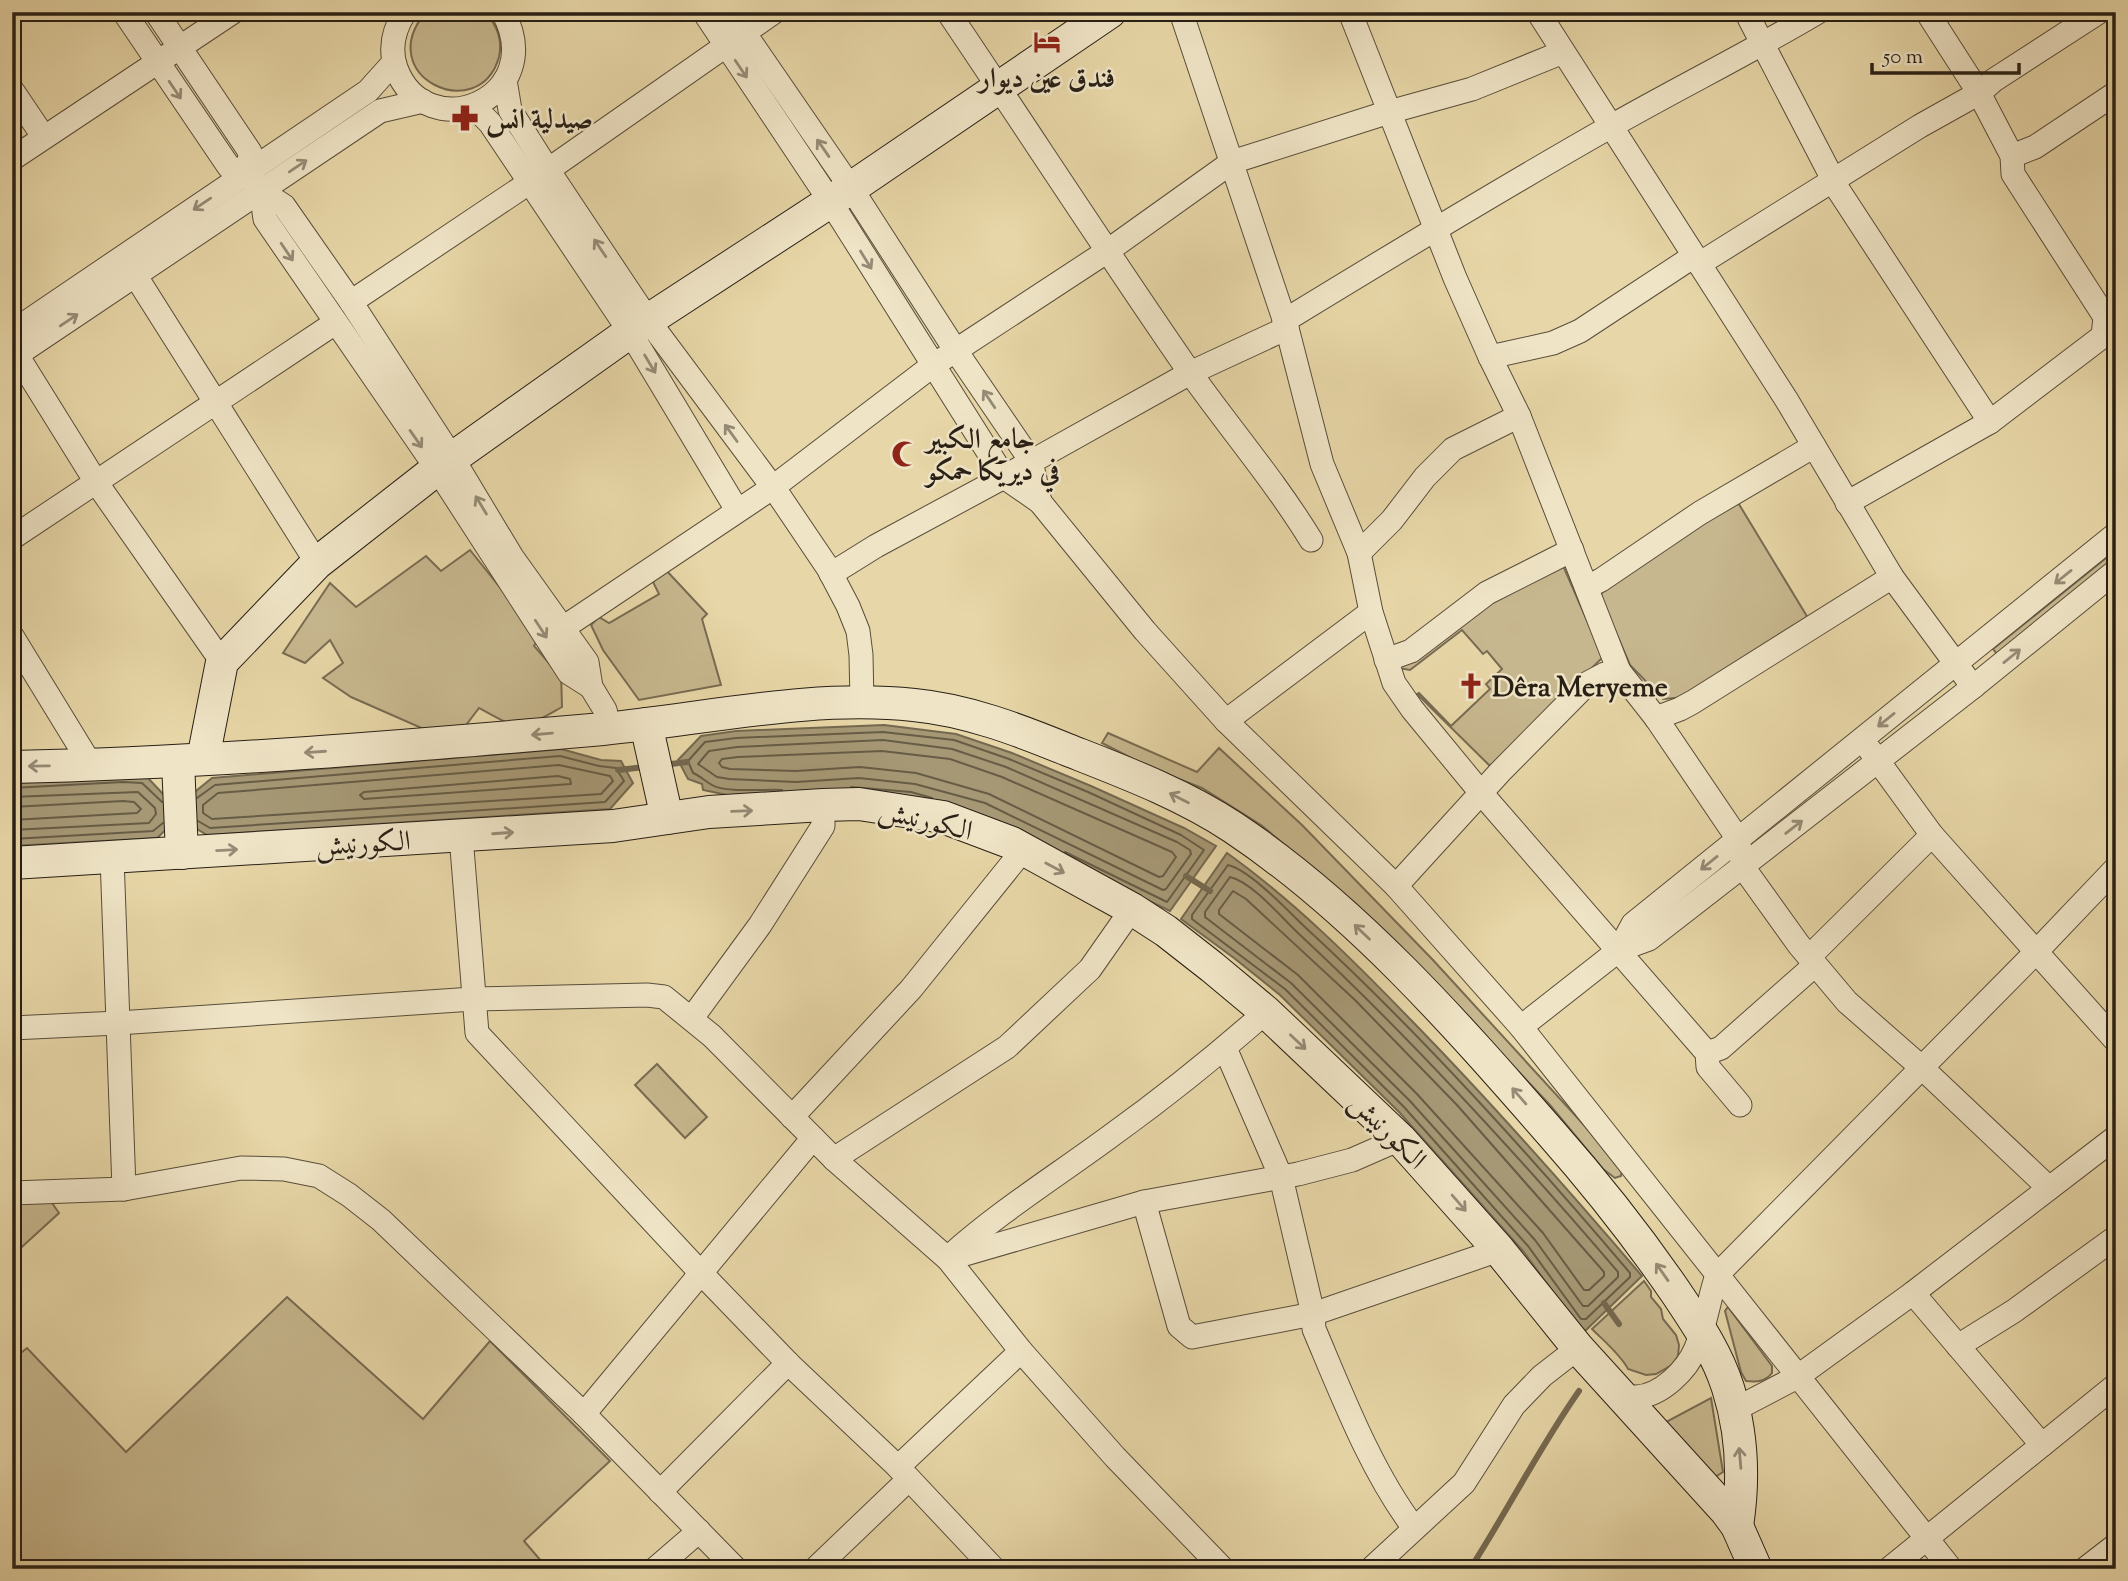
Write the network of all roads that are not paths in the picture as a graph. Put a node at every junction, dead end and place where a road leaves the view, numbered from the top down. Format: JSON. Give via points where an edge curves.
{"nodes":[{"id":1,"x":124,"y":12,"type":"edge"},
{"id":2,"x":156,"y":12,"type":"edge"},
{"id":3,"x":233,"y":12,"type":"edge"},
{"id":4,"x":405,"y":12,"type":"edge"},
{"id":5,"x":704,"y":12,"type":"edge"},
{"id":6,"x":730,"y":12,"type":"edge"},
{"id":7,"x":774,"y":12,"type":"edge"},
{"id":8,"x":948,"y":12,"type":"edge"},
{"id":9,"x":1110,"y":12,"type":"edge"},
{"id":10,"x":1181,"y":12,"type":"edge"},
{"id":11,"x":1350,"y":12,"type":"edge"},
{"id":12,"x":1538,"y":12,"type":"edge"},
{"id":13,"x":1746,"y":12,"type":"edge"},
{"id":14,"x":1818,"y":12,"type":"edge"},
{"id":15,"x":1927,"y":12,"type":"edge"},
{"id":16,"x":2099,"y":12,"type":"edge"},
{"id":17,"x":512,"y":17,"type":"edge"},
{"id":18,"x":734,"y":39,"type":"junction"},
{"id":19,"x":1763,"y":44,"type":"junction"},
{"id":20,"x":180,"y":49,"type":"junction"},
{"id":21,"x":1563,"y":52,"type":"junction"},
{"id":22,"x":394,"y":62,"type":"junction"},
{"id":23,"x":157,"y":63,"type":"junction"},
{"id":24,"x":505,"y":80,"type":"junction"},
{"id":25,"x":998,"y":87,"type":"junction"},
{"id":26,"x":12,"y":90,"type":"edge"},
{"id":27,"x":1979,"y":93,"type":"junction"},
{"id":28,"x":2116,"y":93,"type":"edge"},
{"id":29,"x":423,"y":101,"type":"junction"},
{"id":30,"x":473,"y":106,"type":"junction"},
{"id":31,"x":1389,"y":112,"type":"junction"},
{"id":32,"x":1611,"y":126,"type":"junction"},
{"id":33,"x":43,"y":136,"type":"junction"},
{"id":34,"x":2012,"y":156,"type":"junction"},
{"id":35,"x":12,"y":159,"type":"edge"},
{"id":36,"x":1232,"y":162,"type":"junction"},
{"id":37,"x":539,"y":175,"type":"junction"},
{"id":38,"x":1833,"y":181,"type":"junction"},
{"id":39,"x":255,"y":182,"type":"junction"},
{"id":40,"x":841,"y":195,"type":"junction"},
{"id":41,"x":1435,"y":228,"type":"junction"},
{"id":42,"x":1106,"y":252,"type":"junction"},
{"id":43,"x":1697,"y":260,"type":"junction"},
{"id":44,"x":135,"y":275,"type":"junction"},
{"id":45,"x":351,"y":302,"type":"junction"},
{"id":46,"x":2110,"y":314,"type":"edge"},
{"id":47,"x":335,"y":323,"type":"junction"},
{"id":48,"x":1286,"y":324,"type":"junction"},
{"id":49,"x":639,"y":326,"type":"junction"},
{"id":50,"x":14,"y":348,"type":"edge"},
{"id":51,"x":956,"y":351,"type":"junction"},
{"id":52,"x":1490,"y":358,"type":"junction"},
{"id":53,"x":932,"y":366,"type":"junction"},
{"id":54,"x":1190,"y":373,"type":"junction"},
{"id":55,"x":215,"y":403,"type":"junction"},
{"id":56,"x":1519,"y":416,"type":"junction"},
{"id":57,"x":1990,"y":422,"type":"junction"},
{"id":58,"x":1814,"y":446,"type":"junction"},
{"id":59,"x":1031,"y":461,"type":"junction"},
{"id":60,"x":445,"y":464,"type":"junction"},
{"id":61,"x":1004,"y":477,"type":"junction"},
{"id":62,"x":96,"y":482,"type":"junction"},
{"id":63,"x":772,"y":488,"type":"junction"},
{"id":64,"x":1040,"y":502,"type":"junction"},
{"id":65,"x":1847,"y":503,"type":"junction"},
{"id":66,"x":737,"y":510,"type":"junction"},
{"id":67,"x":2116,"y":534,"type":"edge"},
{"id":68,"x":12,"y":538,"type":"edge"},
{"id":69,"x":1311,"y":540,"type":"dead end"},
{"id":70,"x":1572,"y":550,"type":"junction"},
{"id":71,"x":1359,"y":553,"type":"junction"},
{"id":72,"x":317,"y":563,"type":"junction"},
{"id":73,"x":2116,"y":571,"type":"edge"},
{"id":74,"x":831,"y":574,"type":"junction"},
{"id":75,"x":1892,"y":577,"type":"junction"},
{"id":76,"x":1587,"y":587,"type":"junction"},
{"id":77,"x":1371,"y":612,"type":"junction"},
{"id":78,"x":562,"y":628,"type":"junction"},
{"id":79,"x":12,"y":636,"type":"edge"},
{"id":80,"x":1386,"y":660,"type":"junction"},
{"id":81,"x":222,"y":662,"type":"junction"},
{"id":82,"x":1955,"y":665,"type":"junction"},
{"id":83,"x":1619,"y":671,"type":"junction"},
{"id":84,"x":591,"y":687,"type":"junction"},
{"id":85,"x":1973,"y":687,"type":"junction"},
{"id":86,"x":862,"y":703,"type":"junction"},
{"id":87,"x":1656,"y":718,"type":"junction"},
{"id":88,"x":1226,"y":721,"type":"junction"},
{"id":89,"x":610,"y":728,"type":"junction"},
{"id":90,"x":647,"y":729,"type":"junction"},
{"id":91,"x":1862,"y":739,"type":"junction"},
{"id":92,"x":1878,"y":761,"type":"junction"},
{"id":93,"x":91,"y":765,"type":"junction"},
{"id":94,"x":12,"y":766,"type":"edge"},
{"id":95,"x":187,"y":766,"type":"junction"},
{"id":96,"x":1482,"y":794,"type":"junction"},
{"id":97,"x":823,"y":805,"type":"junction"},
{"id":98,"x":665,"y":808,"type":"junction"},
{"id":99,"x":1932,"y":835,"type":"junction"},
{"id":100,"x":461,"y":836,"type":"junction"},
{"id":101,"x":1738,"y":839,"type":"junction"},
{"id":102,"x":182,"y":845,"type":"junction"},
{"id":103,"x":1023,"y":850,"type":"junction"},
{"id":104,"x":112,"y":857,"type":"junction"},
{"id":105,"x":12,"y":863,"type":"edge"},
{"id":106,"x":1743,"y":867,"type":"junction"},
{"id":107,"x":2116,"y":868,"type":"edge"},
{"id":108,"x":1396,"y":886,"type":"junction"},
{"id":109,"x":1132,"y":909,"type":"junction"},
{"id":110,"x":1619,"y":950,"type":"junction"},
{"id":111,"x":2036,"y":952,"type":"junction"},
{"id":112,"x":1812,"y":961,"type":"junction"},
{"id":113,"x":473,"y":999,"type":"junction"},
{"id":114,"x":1266,"y":1012,"type":"junction"},
{"id":115,"x":692,"y":1018,"type":"junction"},
{"id":116,"x":118,"y":1023,"type":"junction"},
{"id":117,"x":1521,"y":1027,"type":"junction"},
{"id":118,"x":12,"y":1028,"type":"edge"},
{"id":119,"x":2116,"y":1041,"type":"edge"},
{"id":120,"x":1224,"y":1048,"type":"junction"},
{"id":121,"x":1707,"y":1053,"type":"junction"},
{"id":122,"x":1921,"y":1067,"type":"junction"},
{"id":123,"x":1740,"y":1105,"type":"dead end"},
{"id":124,"x":792,"y":1117,"type":"junction"},
{"id":125,"x":2116,"y":1136,"type":"edge"},
{"id":126,"x":813,"y":1138,"type":"junction"},
{"id":127,"x":1400,"y":1139,"type":"junction"},
{"id":128,"x":834,"y":1159,"type":"junction"},
{"id":129,"x":1281,"y":1177,"type":"junction"},
{"id":130,"x":2049,"y":1188,"type":"junction"},
{"id":131,"x":124,"y":1189,"type":"junction"},
{"id":132,"x":12,"y":1193,"type":"edge"},
{"id":133,"x":1144,"y":1202,"type":"junction"},
{"id":134,"x":2116,"y":1237,"type":"edge"},
{"id":135,"x":1499,"y":1250,"type":"junction"},
{"id":136,"x":948,"y":1259,"type":"junction"},
{"id":137,"x":701,"y":1273,"type":"junction"},
{"id":138,"x":1717,"y":1275,"type":"junction"},
{"id":139,"x":1913,"y":1293,"type":"junction"},
{"id":140,"x":1313,"y":1314,"type":"junction"},
{"id":141,"x":1701,"y":1329,"type":"junction"},
{"id":142,"x":1958,"y":1346,"type":"junction"},
{"id":143,"x":1578,"y":1348,"type":"junction"},
{"id":144,"x":1021,"y":1351,"type":"junction"},
{"id":145,"x":788,"y":1363,"type":"junction"},
{"id":146,"x":1797,"y":1377,"type":"junction"},
{"id":147,"x":2114,"y":1390,"type":"edge"},
{"id":148,"x":1619,"y":1395,"type":"junction"},
{"id":149,"x":1734,"y":1410,"type":"junction"},
{"id":150,"x":584,"y":1414,"type":"junction"},
{"id":151,"x":2042,"y":1444,"type":"junction"},
{"id":152,"x":904,"y":1473,"type":"junction"},
{"id":153,"x":660,"y":1492,"type":"junction"},
{"id":154,"x":1737,"y":1526,"type":"junction"},
{"id":155,"x":1414,"y":1528,"type":"junction"},
{"id":156,"x":699,"y":1531,"type":"junction"},
{"id":157,"x":1925,"y":1537,"type":"junction"},
{"id":158,"x":2116,"y":1545,"type":"edge"},
{"id":159,"x":655,"y":1569,"type":"edge"},
{"id":160,"x":736,"y":1569,"type":"edge"},
{"id":161,"x":816,"y":1569,"type":"edge"},
{"id":162,"x":994,"y":1569,"type":"edge"},
{"id":163,"x":1223,"y":1569,"type":"edge"},
{"id":164,"x":1371,"y":1569,"type":"edge"},
{"id":165,"x":1756,"y":1569,"type":"edge"},
{"id":166,"x":1889,"y":1569,"type":"edge"},
{"id":167,"x":1951,"y":1569,"type":"edge"},
{"id":168,"x":2085,"y":1569,"type":"edge"}],
"edges":[{"from":1,"to":23,"type":"street"},
{"from":2,"to":20,"type":"street"},
{"from":3,"to":20,"type":"street"},
{"from":4,"to":22,"type":"street","via":[[393,43]]},
{"from":5,"to":18,"type":"street"},
{"from":6,"to":18,"type":"street"},
{"from":7,"to":18,"type":"street"},
{"from":8,"to":25,"type":"street"},
{"from":9,"to":25,"type":"main road"},
{"from":10,"to":36,"type":"street"},
{"from":11,"to":31,"type":"street"},
{"from":12,"to":21,"type":"street"},
{"from":13,"to":19,"type":"street"},
{"from":14,"to":19,"type":"street"},
{"from":15,"to":27,"type":"street"},
{"from":16,"to":27,"type":"street"},
{"from":17,"to":24,"type":"street","via":[[514,54]]},
{"from":18,"to":37,"type":"street"},
{"from":18,"to":40,"type":"street"},
{"from":19,"to":32,"type":"street"},
{"from":19,"to":38,"type":"street"},
{"from":20,"to":23,"type":"street"},
{"from":20,"to":39,"type":"street","via":[[250,152]]},
{"from":21,"to":31,"type":"street","via":[[1472,89]]},
{"from":21,"to":32,"type":"street"},
{"from":22,"to":29,"type":"street","via":[[410,91]]},
{"from":22,"to":39,"type":"street","via":[[368,91]]},
{"from":23,"to":33,"type":"street"},
{"from":23,"to":39,"type":"street","one_way":true,"via":[[229,167]]},
{"from":24,"to":30,"type":"street","via":[[489,98]]},
{"from":24,"to":37,"type":"street","via":[[510,110]]},
{"from":25,"to":40,"type":"main road"},
{"from":25,"to":42,"type":"street"},
{"from":26,"to":33,"type":"street"},
{"from":27,"to":34,"type":"street"},
{"from":27,"to":38,"type":"street"},
{"from":28,"to":34,"type":"street","via":[[2035,147]]},
{"from":29,"to":30,"type":"street","via":[[445,108]]},
{"from":39,"to":29,"type":"street","one_way":true,"via":[[380,111]]},
{"from":30,"to":37,"type":"street"},
{"from":31,"to":36,"type":"street"},
{"from":31,"to":41,"type":"street"},
{"from":32,"to":41,"type":"street"},
{"from":32,"to":43,"type":"street"},
{"from":33,"to":35,"type":"street"},
{"from":34,"to":46,"type":"street","via":[[2012,174]]},
{"from":36,"to":42,"type":"street"},
{"from":36,"to":48,"type":"street"},
{"from":37,"to":45,"type":"street"},
{"from":37,"to":49,"type":"street"},
{"from":38,"to":43,"type":"street"},
{"from":38,"to":57,"type":"street"},
{"from":39,"to":44,"type":"street"},
{"from":39,"to":45,"type":"street","via":[[284,206]]},
{"from":39,"to":47,"type":"street","one_way":true,"via":[[265,219]]},
{"from":39,"to":50,"type":"street","one_way":true},
{"from":40,"to":49,"type":"main road"},
{"from":40,"to":51,"type":"street"},
{"from":40,"to":53,"type":"street","one_way":true},
{"from":41,"to":48,"type":"street"},
{"from":41,"to":52,"type":"street"},
{"from":42,"to":51,"type":"street"},
{"from":42,"to":54,"type":"street"},
{"from":43,"to":52,"type":"street","via":[[1580,331],[1553,343]]},
{"from":43,"to":58,"type":"street"},
{"from":50,"to":44,"type":"street","one_way":true},
{"from":44,"to":55,"type":"street"},
{"from":45,"to":60,"type":"street"},
{"from":46,"to":57,"type":"street","via":[[2103,336]]},
{"from":47,"to":55,"type":"street"},
{"from":47,"to":60,"type":"street","one_way":true},
{"from":48,"to":54,"type":"street"},
{"from":48,"to":71,"type":"street","via":[[1322,464]]},
{"from":49,"to":60,"type":"main road"},
{"from":63,"to":49,"type":"street","one_way":true},
{"from":49,"to":66,"type":"street","one_way":true},
{"from":50,"to":62,"type":"street"},
{"from":51,"to":53,"type":"street"},
{"from":59,"to":51,"type":"street","one_way":true},
{"from":52,"to":56,"type":"street"},
{"from":53,"to":61,"type":"street"},
{"from":53,"to":63,"type":"street"},
{"from":54,"to":59,"type":"street"},
{"from":54,"to":69,"type":"street","via":[[1284,495]]},
{"from":55,"to":62,"type":"street"},
{"from":55,"to":72,"type":"street"},
{"from":56,"to":70,"type":"street"},
{"from":56,"to":71,"type":"street","via":[[1453,449]]},
{"from":57,"to":65,"type":"street"},
{"from":58,"to":65,"type":"street"},
{"from":58,"to":76,"type":"street"},
{"from":59,"to":61,"type":"street"},
{"from":59,"to":64,"type":"street"},
{"from":60,"to":72,"type":"main road"},
{"from":78,"to":60,"type":"street","one_way":true},
{"from":60,"to":84,"type":"street","one_way":true,"via":[[569,673]]},
{"from":61,"to":64,"type":"street"},
{"from":61,"to":74,"type":"street"},
{"from":62,"to":68,"type":"street"},
{"from":62,"to":81,"type":"street"},
{"from":63,"to":66,"type":"street"},
{"from":63,"to":74,"type":"street"},
{"from":64,"to":88,"type":"street","via":[[1144,631]]},
{"from":65,"to":75,"type":"street"},
{"from":66,"to":78,"type":"street"},
{"from":67,"to":82,"type":"street","one_way":true},
{"from":70,"to":76,"type":"street"},
{"from":70,"to":80,"type":"street","via":[[1487,593],[1410,651]]},
{"from":71,"to":77,"type":"street"},
{"from":72,"to":81,"type":"main road"},
{"from":85,"to":73,"type":"street","one_way":true},
{"from":74,"to":86,"type":"street","via":[[858,631]]},
{"from":75,"to":82,"type":"street"},
{"from":75,"to":87,"type":"street","via":[[1686,706]]},
{"from":76,"to":83,"type":"street"},
{"from":77,"to":80,"type":"street"},
{"from":77,"to":88,"type":"street"},
{"from":78,"to":84,"type":"street","via":[[587,662]]},
{"from":79,"to":93,"type":"street"},
{"from":80,"to":96,"type":"street","via":[[1401,694]]},
{"from":81,"to":95,"type":"main road"},
{"from":82,"to":85,"type":"street"},
{"from":82,"to":91,"type":"street","one_way":true},
{"from":83,"to":87,"type":"street"},
{"from":83,"to":96,"type":"street","via":[[1588,683]]},
{"from":84,"to":89,"type":"street","via":[[606,710]]},
{"from":85,"to":92,"type":"street"},
{"from":86,"to":90,"type":"main road","via":[[779,708]]},
{"from":141,"to":86,"type":"main road","one_way":true,"via":[[1600,1191],[1438,1008],[1351,921],[1236,829],[1157,788],[1030,735],[955,712]]},
{"from":87,"to":101,"type":"street"},
{"from":88,"to":108,"type":"street"},
{"from":89,"to":90,"type":"main road"},
{"from":89,"to":95,"type":"main road","one_way":true},
{"from":90,"to":98,"type":"main road"},
{"from":91,"to":92,"type":"street"},
{"from":91,"to":101,"type":"street"},
{"from":92,"to":99,"type":"street"},
{"from":106,"to":92,"type":"street","one_way":true},
{"from":93,"to":94,"type":"main road","one_way":true},
{"from":93,"to":95,"type":"main road"},
{"from":95,"to":102,"type":"main road"},
{"from":96,"to":108,"type":"street"},
{"from":96,"to":110,"type":"street"},
{"from":98,"to":97,"type":"main road","name":"الكورنيش","one_way":true,"via":[[709,812]]},
{"from":97,"to":103,"type":"main road","name":"الكورنيش","via":[[859,804],[943,817]]},
{"from":97,"to":115,"type":"street","via":[[824,826]]},
{"from":100,"to":98,"type":"main road","name":"الكورنيش","one_way":true,"via":[[613,826]]},
{"from":99,"to":111,"type":"street"},
{"from":99,"to":112,"type":"street"},
{"from":102,"to":100,"type":"main road","name":"الكورنيش","one_way":true},
{"from":100,"to":113,"type":"street"},
{"from":101,"to":106,"type":"street"},
{"from":101,"to":110,"type":"street","one_way":true,"via":[[1633,925]]},
{"from":102,"to":104,"type":"main road","name":"الكورنيش"},
{"from":103,"to":109,"type":"main road","name":"الكورنيش","one_way":true},
{"from":103,"to":124,"type":"street","via":[[911,989]]},
{"from":104,"to":105,"type":"main road","name":"الكورنيش"},
{"from":104,"to":116,"type":"street"},
{"from":106,"to":110,"type":"street","via":[[1649,939]]},
{"from":106,"to":112,"type":"street"},
{"from":107,"to":111,"type":"street"},
{"from":108,"to":117,"type":"street"},
{"from":109,"to":114,"type":"main road","name":"الكورنيش"},
{"from":109,"to":128,"type":"street","via":[[1090,969],[1007,1047]]},
{"from":110,"to":117,"type":"street"},
{"from":110,"to":121,"type":"street"},
{"from":111,"to":119,"type":"street"},
{"from":111,"to":122,"type":"street"},
{"from":112,"to":121,"type":"street","via":[[1721,1048]]},
{"from":112,"to":122,"type":"street","via":[[1847,1002]]},
{"from":113,"to":115,"type":"street","via":[[647,995],[664,997]]},
{"from":113,"to":116,"type":"street"},
{"from":113,"to":137,"type":"street","via":[[477,1033]]},
{"from":114,"to":120,"type":"street"},
{"from":114,"to":127,"type":"main road","name":"الكورنيش","one_way":true},
{"from":115,"to":124,"type":"street"},
{"from":116,"to":118,"type":"street"},
{"from":116,"to":131,"type":"street"},
{"from":117,"to":138,"type":"street"},
{"from":120,"to":129,"type":"street"},
{"from":120,"to":136,"type":"street"},
{"from":121,"to":123,"type":"street","via":[[1708,1067]]},
{"from":122,"to":130,"type":"street"},
{"from":122,"to":138,"type":"street"},
{"from":124,"to":126,"type":"street"},
{"from":125,"to":130,"type":"street"},
{"from":126,"to":128,"type":"street"},
{"from":126,"to":137,"type":"street"},
{"from":127,"to":129,"type":"street","via":[[1352,1160]]},
{"from":127,"to":135,"type":"main road","name":"الكورنيش","one_way":true},
{"from":128,"to":136,"type":"street"},
{"from":129,"to":133,"type":"street"},
{"from":129,"to":140,"type":"street"},
{"from":130,"to":139,"type":"street"},
{"from":131,"to":132,"type":"street"},
{"from":131,"to":150,"type":"street","via":[[241,1168],[319,1176],[381,1220]]},
{"from":133,"to":136,"type":"street"},
{"from":133,"to":140,"type":"street","via":[[1185,1333],[1197,1337]]},
{"from":134,"to":142,"type":"street"},
{"from":135,"to":140,"type":"street"},
{"from":135,"to":143,"type":"main road","name":"الكورنيش"},
{"from":136,"to":144,"type":"street"},
{"from":137,"to":145,"type":"street"},
{"from":137,"to":150,"type":"street"},
{"from":138,"to":141,"type":"street"},
{"from":138,"to":146,"type":"street"},
{"from":139,"to":142,"type":"street"},
{"from":139,"to":146,"type":"street"},
{"from":140,"to":155,"type":"street","via":[[1314,1329],[1357,1428]]},
{"from":141,"to":148,"type":"street","via":[[1687,1365],[1673,1379],[1638,1397]]},
{"from":141,"to":149,"type":"main road","via":[[1721,1368]]},
{"from":142,"to":151,"type":"street"},
{"from":143,"to":148,"type":"main road","name":"الكورنيش"},
{"from":143,"to":155,"type":"street","via":[[1514,1405],[1464,1483]]},
{"from":144,"to":152,"type":"street"},
{"from":144,"to":163,"type":"street"},
{"from":145,"to":152,"type":"street"},
{"from":145,"to":153,"type":"street"},
{"from":146,"to":149,"type":"street"},
{"from":146,"to":157,"type":"street"},
{"from":147,"to":151,"type":"street"},
{"from":148,"to":154,"type":"main road","name":"الكورنيش"},
{"from":154,"to":149,"type":"main road","one_way":true,"via":[[1741,1466]]},
{"from":150,"to":153,"type":"street"},
{"from":151,"to":157,"type":"street"},
{"from":152,"to":161,"type":"street"},
{"from":152,"to":162,"type":"street"},
{"from":153,"to":156,"type":"street"},
{"from":154,"to":165,"type":"main road"},
{"from":155,"to":164,"type":"street"},
{"from":156,"to":159,"type":"street"},
{"from":156,"to":160,"type":"street"},
{"from":157,"to":166,"type":"street"},
{"from":157,"to":167,"type":"street"},
{"from":158,"to":168,"type":"street"}]}
